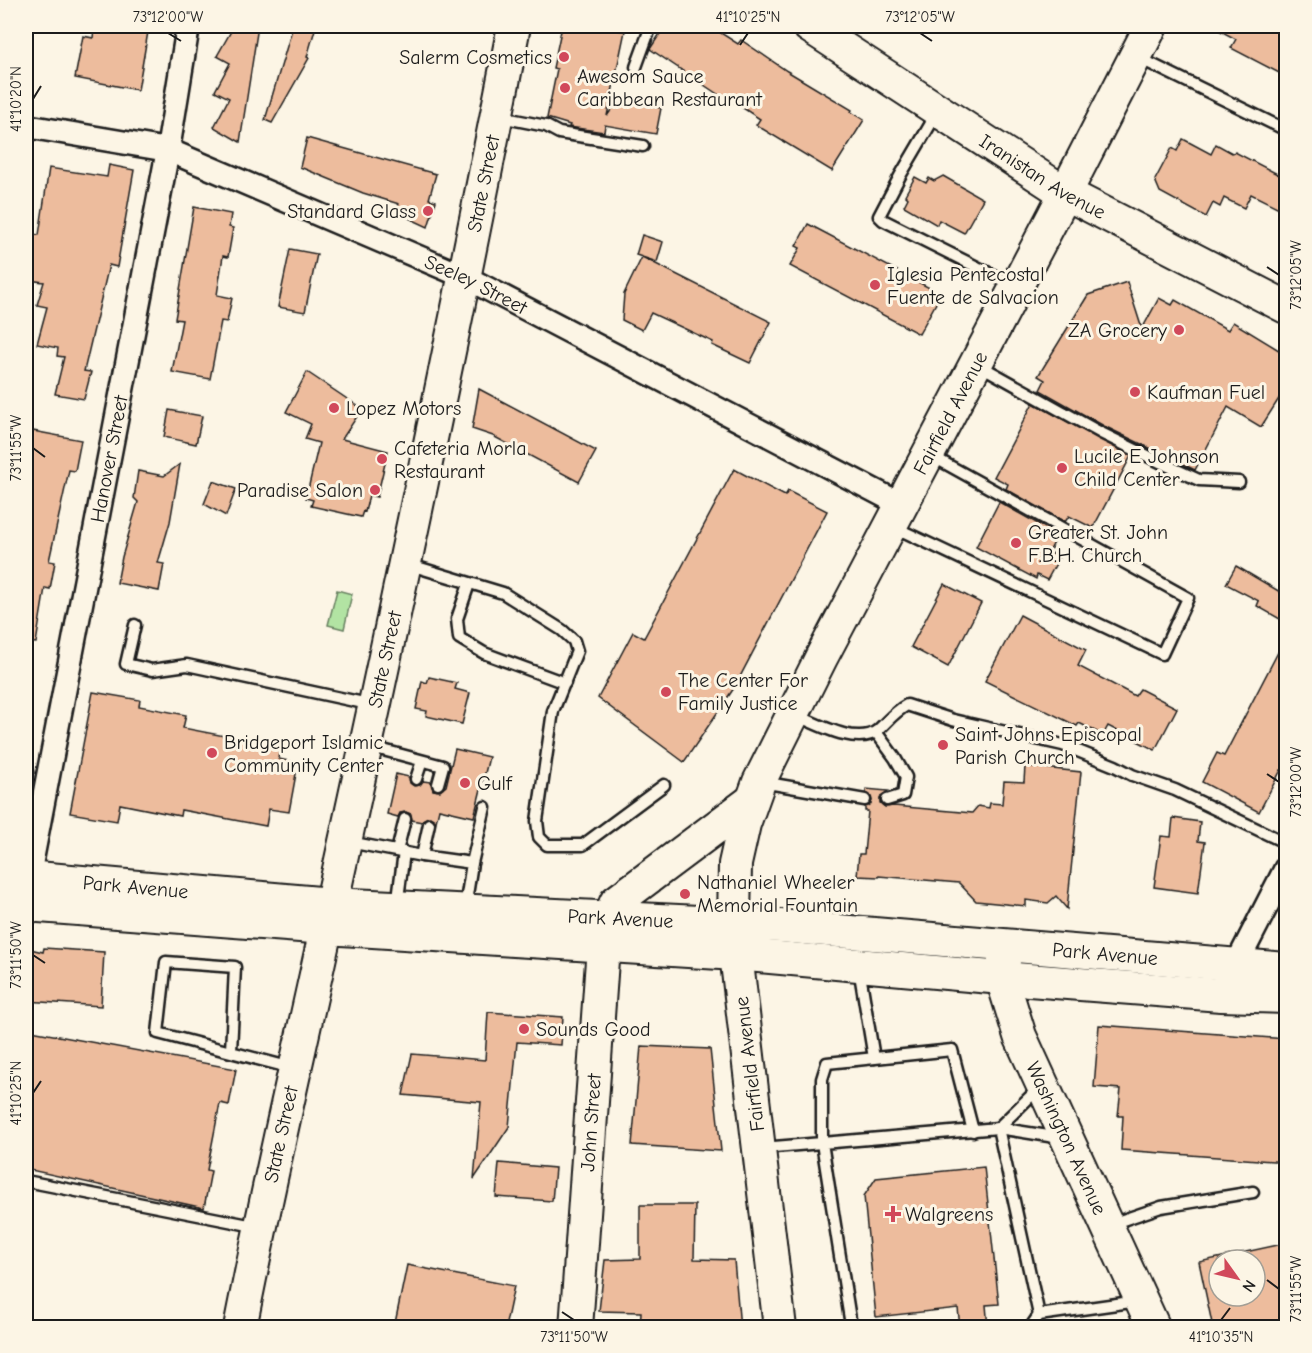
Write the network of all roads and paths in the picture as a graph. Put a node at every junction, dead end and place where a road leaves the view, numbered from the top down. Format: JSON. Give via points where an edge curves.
{"nodes":[{"id":1,"x":188,"y":26,"type":"edge"},
{"id":2,"x":514,"y":26,"type":"edge"},
{"id":3,"x":651,"y":26,"type":"edge"},
{"id":4,"x":809,"y":26,"type":"edge"},
{"id":5,"x":1151,"y":26,"type":"edge"},
{"id":6,"x":1136,"y":56,"type":"junction"},
{"id":7,"x":636,"y":67,"type":"dead end"},
{"id":8,"x":939,"y":110,"type":"junction"},
{"id":9,"x":497,"y":116,"type":"junction"},
{"id":10,"x":26,"y":126,"type":"edge"},
{"id":11,"x":1287,"y":130,"type":"edge"},
{"id":12,"x":643,"y":146,"type":"dead end"},
{"id":13,"x":168,"y":150,"type":"junction"},
{"id":14,"x":1065,"y":193,"type":"junction"},
{"id":15,"x":465,"y":277,"type":"junction"},
{"id":16,"x":1016,"y":287,"type":"junction"},
{"id":17,"x":1287,"y":307,"type":"edge"},
{"id":18,"x":976,"y":363,"type":"junction"},
{"id":19,"x":929,"y":454,"type":"junction"},
{"id":20,"x":1239,"y":482,"type":"dead end"},
{"id":21,"x":896,"y":515,"type":"junction"},
{"id":22,"x":404,"y":563,"type":"junction"},
{"id":23,"x":469,"y":584,"type":"junction"},
{"id":24,"x":135,"y":625,"type":"dead end"},
{"id":25,"x":565,"y":683,"type":"junction"},
{"id":26,"x":373,"y":705,"type":"junction"},
{"id":27,"x":793,"y":714,"type":"junction"},
{"id":28,"x":876,"y":732,"type":"junction"},
{"id":29,"x":365,"y":745,"type":"junction"},
{"id":30,"x":422,"y":761,"type":"junction"},
{"id":31,"x":416,"y":779,"type":"dead end"},
{"id":32,"x":438,"y":784,"type":"dead end"},
{"id":33,"x":664,"y":785,"type":"dead end"},
{"id":34,"x":755,"y":792,"type":"junction"},
{"id":35,"x":865,"y":800,"type":"dead end"},
{"id":36,"x":887,"y":800,"type":"dead end"},
{"id":37,"x":485,"y":807,"type":"dead end"},
{"id":38,"x":405,"y":819,"type":"dead end"},
{"id":39,"x":429,"y":824,"type":"dead end"},
{"id":40,"x":344,"y":841,"type":"junction"},
{"id":41,"x":1287,"y":843,"type":"edge"},
{"id":42,"x":401,"y":852,"type":"junction"},
{"id":43,"x":422,"y":856,"type":"junction"},
{"id":44,"x":472,"y":863,"type":"junction"},
{"id":45,"x":1287,"y":868,"type":"edge"},
{"id":46,"x":26,"y":888,"type":"edge"},
{"id":47,"x":397,"y":907,"type":"junction"},
{"id":48,"x":464,"y":911,"type":"junction"},
{"id":49,"x":329,"y":916,"type":"junction"},
{"id":50,"x":734,"y":923,"type":"junction"},
{"id":51,"x":606,"y":932,"type":"junction"},
{"id":52,"x":1006,"y":945,"type":"junction"},
{"id":53,"x":736,"y":954,"type":"junction"},
{"id":54,"x":858,"y":965,"type":"junction"},
{"id":55,"x":1237,"y":965,"type":"junction"},
{"id":56,"x":1287,"y":969,"type":"edge"},
{"id":57,"x":1002,"y":978,"type":"junction"},
{"id":58,"x":1221,"y":995,"type":"junction"},
{"id":59,"x":1287,"y":998,"type":"edge"},
{"id":60,"x":231,"y":1051,"type":"junction"},
{"id":61,"x":874,"y":1058,"type":"junction"},
{"id":62,"x":295,"y":1069,"type":"junction"},
{"id":63,"x":1042,"y":1085,"type":"junction"},
{"id":64,"x":998,"y":1128,"type":"junction"},
{"id":65,"x":973,"y":1131,"type":"junction"},
{"id":66,"x":1067,"y":1139,"type":"junction"},
{"id":67,"x":822,"y":1143,"type":"junction"},
{"id":68,"x":759,"y":1149,"type":"junction"},
{"id":69,"x":26,"y":1181,"type":"edge"},
{"id":70,"x":1253,"y":1192,"type":"dead end"},
{"id":71,"x":1107,"y":1225,"type":"junction"},
{"id":72,"x":260,"y":1227,"type":"junction"},
{"id":73,"x":1148,"y":1314,"type":"edge"},
{"id":74,"x":1039,"y":1315,"type":"junction"},
{"id":75,"x":240,"y":1328,"type":"edge"},
{"id":76,"x":576,"y":1328,"type":"edge"},
{"id":77,"x":780,"y":1328,"type":"edge"},
{"id":78,"x":853,"y":1328,"type":"edge"},
{"id":79,"x":1030,"y":1328,"type":"edge"}],
"edges":[{"from":1,"to":13,"type":"street","name":"Hanover Street"},
{"from":2,"to":9,"type":"main road","name":"State Street"},
{"from":3,"to":7,"type":"lane"},
{"from":4,"to":8,"type":"main road","name":"Iranistan Avenue"},
{"from":5,"to":6,"type":"main road","name":"Fairfield Avenue"},
{"from":6,"to":11,"type":"lane"},
{"from":6,"to":14,"type":"main road","name":"Fairfield Avenue"},
{"from":8,"to":14,"type":"main road","name":"Iranistan Avenue"},
{"from":8,"to":16,"type":"lane","via":[[879,216]]},
{"from":9,"to":12,"type":"lane","via":[[546,126],[559,133]]},
{"from":9,"to":15,"type":"main road","name":"State Street"},
{"from":10,"to":13,"type":"street","name":"Seeley Street"},
{"from":13,"to":15,"type":"street","name":"Seeley Street"},
{"from":13,"to":46,"type":"street","name":"Hanover Street"},
{"from":14,"to":16,"type":"main road","name":"Fairfield Avenue"},
{"from":14,"to":17,"type":"main road","name":"Iranistan Avenue"},
{"from":15,"to":21,"type":"street","name":"Seeley Street"},
{"from":15,"to":22,"type":"main road","name":"State Street"},
{"from":16,"to":18,"type":"main road","name":"Fairfield Avenue"},
{"from":18,"to":19,"type":"main road","name":"Fairfield Avenue"},
{"from":18,"to":20,"type":"lane","via":[[1101,433],[1199,480]]},
{"from":19,"to":21,"type":"main road","name":"Fairfield Avenue"},
{"from":19,"to":21,"type":"lane","via":[[1188,598],[1162,654]]},
{"from":21,"to":27,"type":"main road","name":"Fairfield Avenue"},
{"from":22,"to":23,"type":"lane"},
{"from":22,"to":26,"type":"main road","name":"State Street"},
{"from":23,"to":25,"type":"lane","via":[[503,593],[574,640],[578,651]]},
{"from":23,"to":25,"type":"lane","via":[[457,619],[459,638],[483,653]]},
{"from":24,"to":26,"type":"lane","via":[[126,664],[152,670],[187,665]]},
{"from":25,"to":33,"type":"lane","via":[[554,711],[537,821],[539,837],[547,845],[583,845]]},
{"from":26,"to":29,"type":"main road","name":"State Street"},
{"from":27,"to":28,"type":"lane","via":[[848,737]]},
{"from":27,"to":34,"type":"main road","name":"Fairfield Avenue"},
{"from":28,"to":36,"type":"lane","via":[[906,777],[903,795]]},
{"from":28,"to":41,"type":"lane","via":[[895,711],[907,705],[953,720],[1063,745],[1132,776],[1175,790]]},
{"from":29,"to":30,"type":"lane"},
{"from":29,"to":40,"type":"main road","name":"State Street"},
{"from":30,"to":31,"type":"lane"},
{"from":30,"to":32,"type":"lane","via":[[443,766]]},
{"from":34,"to":35,"type":"lane"},
{"from":34,"to":50,"type":"main road","name":"Fairfield Avenue","via":[[735,864]]},
{"from":34,"to":51,"type":"main road","name":"Fairfield Avenue","via":[[616,902]]},
{"from":37,"to":44,"type":"lane"},
{"from":38,"to":42,"type":"lane"},
{"from":39,"to":43,"type":"lane"},
{"from":40,"to":42,"type":"lane"},
{"from":40,"to":49,"type":"main road","name":"State Street"},
{"from":42,"to":43,"type":"lane"},
{"from":42,"to":47,"type":"lane"},
{"from":43,"to":44,"type":"lane"},
{"from":44,"to":48,"type":"lane"},
{"from":45,"to":55,"type":"street"},
{"from":46,"to":49,"type":"main road","name":"Park Avenue"},
{"from":47,"to":48,"type":"main road","name":"Park Avenue"},
{"from":47,"to":49,"type":"main road","name":"Park Avenue"},
{"from":48,"to":51,"type":"main road","name":"Park Avenue"},
{"from":49,"to":51,"type":"main road","name":"Park Avenue"},
{"from":49,"to":62,"type":"main road","name":"State Street"},
{"from":50,"to":51,"type":"main road","name":"Park Avenue"},
{"from":50,"to":52,"type":"main road","name":"Park Avenue"},
{"from":50,"to":53,"type":"main road","name":"Fairfield Avenue"},
{"from":51,"to":53,"type":"main road","name":"Park Avenue"},
{"from":51,"to":76,"type":"main road","name":"John Street"},
{"from":52,"to":55,"type":"main road","name":"Park Avenue"},
{"from":52,"to":57,"type":"main road","name":"Washington Avenue"},
{"from":53,"to":54,"type":"main road","name":"Park Avenue"},
{"from":53,"to":68,"type":"main road","name":"Fairfield Avenue"},
{"from":54,"to":57,"type":"main road","name":"Park Avenue"},
{"from":54,"to":61,"type":"lane"},
{"from":55,"to":56,"type":"main road","name":"Park Avenue"},
{"from":55,"to":58,"type":"street"},
{"from":57,"to":58,"type":"main road","name":"Park Avenue"},
{"from":57,"to":63,"type":"main road","name":"Washington Avenue","via":[[1020,1036]]},
{"from":58,"to":59,"type":"main road","name":"Park Avenue"},
{"from":60,"to":60,"type":"lane","via":[[158,1033],[166,962],[235,967]]},
{"from":60,"to":62,"type":"lane"},
{"from":61,"to":65,"type":"lane","via":[[952,1050]]},
{"from":61,"to":67,"type":"lane","via":[[827,1063],[822,1079]]},
{"from":62,"to":72,"type":"main road","name":"State Street"},
{"from":63,"to":64,"type":"lane"},
{"from":63,"to":66,"type":"main road","name":"Washington Avenue"},
{"from":64,"to":65,"type":"lane"},
{"from":64,"to":66,"type":"lane"},
{"from":64,"to":74,"type":"lane"},
{"from":65,"to":67,"type":"lane"},
{"from":66,"to":71,"type":"main road","name":"Washington Avenue"},
{"from":67,"to":68,"type":"lane"},
{"from":67,"to":78,"type":"lane"},
{"from":68,"to":77,"type":"main road","name":"Fairfield Avenue"},
{"from":69,"to":72,"type":"lane"},
{"from":70,"to":71,"type":"lane","via":[[1161,1207]]},
{"from":71,"to":73,"type":"main road","name":"Washington Avenue"},
{"from":72,"to":75,"type":"main road","name":"State Street"},
{"from":73,"to":74,"type":"lane"},
{"from":74,"to":79,"type":"lane"}]}
